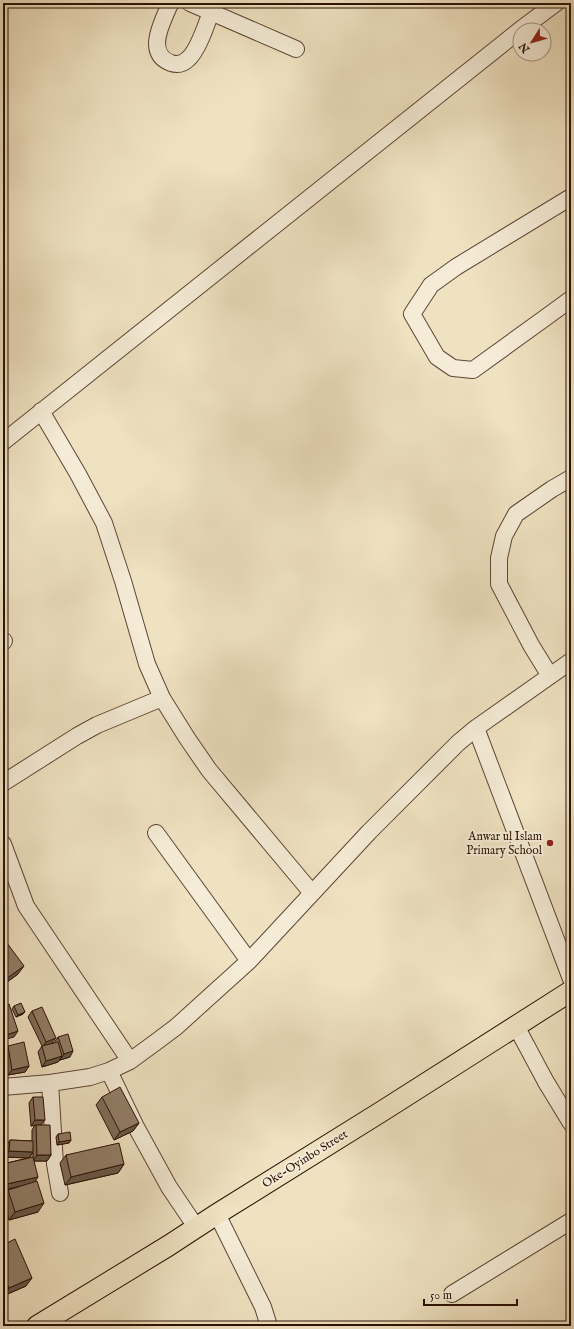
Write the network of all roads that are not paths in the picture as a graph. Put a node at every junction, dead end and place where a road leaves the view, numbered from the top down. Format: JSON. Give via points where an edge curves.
{"nodes":[{"id":1,"x":171,"y":3,"type":"edge"},
{"id":2,"x":190,"y":3,"type":"edge"},
{"id":3,"x":556,"y":3,"type":"edge"},
{"id":4,"x":213,"y":7,"type":"edge"},
{"id":5,"x":531,"y":22,"type":"edge"},
{"id":6,"x":512,"y":36,"type":"edge"},
{"id":7,"x":296,"y":49,"type":"dead end"},
{"id":8,"x":571,"y":197,"type":"edge"},
{"id":9,"x":571,"y":299,"type":"edge"},
{"id":10,"x":41,"y":412,"type":"junction"},
{"id":11,"x":3,"y":442,"type":"edge"},
{"id":12,"x":571,"y":478,"type":"edge"},
{"id":13,"x":571,"y":660,"type":"edge"},
{"id":14,"x":550,"y":676,"type":"junction"},
{"id":15,"x":162,"y":698,"type":"junction"},
{"id":16,"x":476,"y":728,"type":"junction"},
{"id":17,"x":3,"y":783,"type":"edge"},
{"id":18,"x":156,"y":833,"type":"dead end"},
{"id":19,"x":3,"y":844,"type":"edge"},
{"id":20,"x":312,"y":893,"type":"junction"},
{"id":21,"x":249,"y":961,"type":"junction"},
{"id":22,"x":571,"y":979,"type":"edge"},
{"id":23,"x":571,"y":992,"type":"edge"},
{"id":24,"x":516,"y":1026,"type":"junction"},
{"id":25,"x":130,"y":1061,"type":"junction"},
{"id":26,"x":109,"y":1071,"type":"junction"},
{"id":27,"x":50,"y":1083,"type":"junction"},
{"id":28,"x":3,"y":1087,"type":"edge"},
{"id":29,"x":571,"y":1123,"type":"edge"},
{"id":30,"x":60,"y":1194,"type":"dead end"},
{"id":31,"x":217,"y":1214,"type":"junction"},
{"id":32,"x":571,"y":1221,"type":"edge"},
{"id":33,"x":196,"y":1227,"type":"junction"},
{"id":34,"x":452,"y":1294,"type":"dead end"},
{"id":35,"x":41,"y":1325,"type":"edge"},
{"id":36,"x":269,"y":1326,"type":"edge"}],
"edges":[{"from":1,"to":4,"type":"street","via":[[157,35],[157,47],[166,61],[175,64],[182,64],[189,58],[197,46]]},
{"from":2,"to":4,"type":"street"},
{"from":3,"to":5,"type":"street"},
{"from":4,"to":7,"type":"street"},
{"from":6,"to":10,"type":"street"},
{"from":8,"to":9,"type":"street","via":[[431,285],[412,314],[437,356],[453,368],[473,370]]},
{"from":10,"to":11,"type":"street"},
{"from":10,"to":15,"type":"street","via":[[104,523],[147,664]]},
{"from":12,"to":14,"type":"street","via":[[516,514],[504,536],[499,558],[499,584],[530,645]]},
{"from":13,"to":14,"type":"street"},
{"from":14,"to":16,"type":"street"},
{"from":15,"to":17,"type":"street","via":[[97,725]]},
{"from":15,"to":20,"type":"street","via":[[210,770]]},
{"from":16,"to":20,"type":"street","via":[[369,832]]},
{"from":16,"to":22,"type":"street"},
{"from":18,"to":21,"type":"street"},
{"from":19,"to":25,"type":"street","via":[[26,906]]},
{"from":20,"to":21,"type":"street"},
{"from":21,"to":25,"type":"street","via":[[176,1027]]},
{"from":23,"to":24,"type":"main road","name":"Oke-Oyinbo Street"},
{"from":24,"to":29,"type":"street"},
{"from":24,"to":31,"type":"main road","name":"Oke-Oyinbo Street"},
{"from":25,"to":26,"type":"street"},
{"from":26,"to":27,"type":"street","via":[[90,1077]]},
{"from":26,"to":33,"type":"street","via":[[169,1188]]},
{"from":27,"to":28,"type":"street"},
{"from":27,"to":30,"type":"street","via":[[55,1164]]},
{"from":31,"to":33,"type":"main road","name":"Oke-Oyinbo Street"},
{"from":31,"to":36,"type":"street","via":[[263,1307]]},
{"from":32,"to":34,"type":"street"},
{"from":33,"to":35,"type":"main road","name":"Oke-Oyinbo Street"}]}
